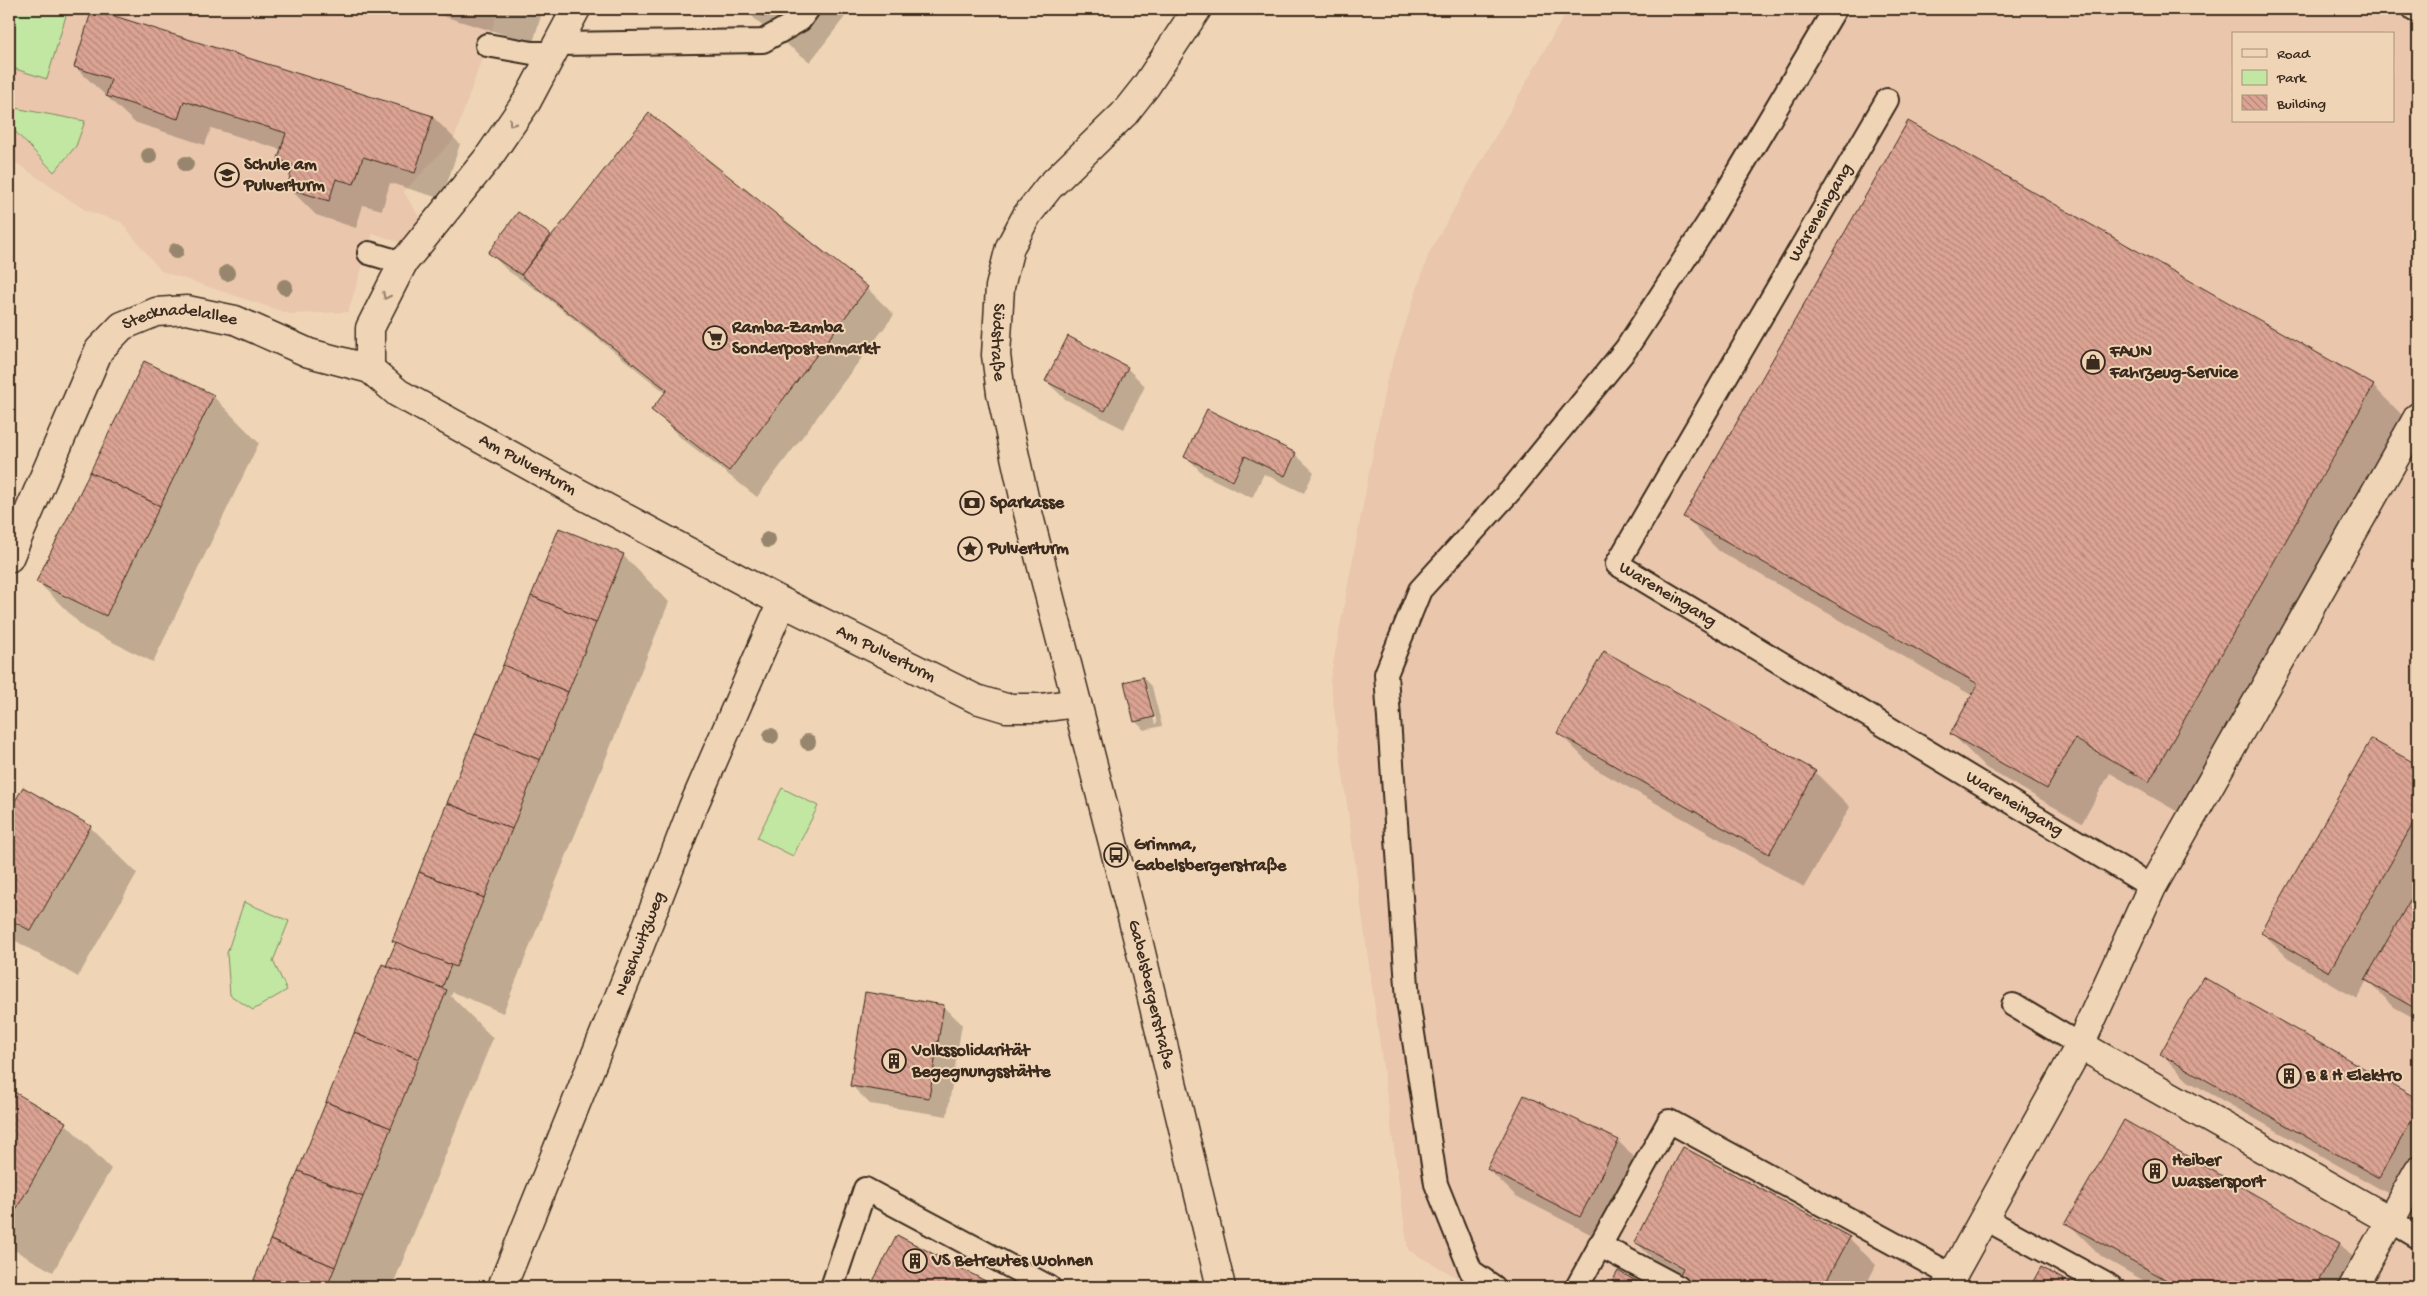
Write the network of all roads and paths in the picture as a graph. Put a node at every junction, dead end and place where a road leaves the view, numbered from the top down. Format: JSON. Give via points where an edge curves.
{"nodes":[{"id":1,"x":576,"y":9,"type":"edge"},
{"id":2,"x":808,"y":9,"type":"edge"},
{"id":3,"x":1197,"y":9,"type":"edge"},
{"id":4,"x":1835,"y":9,"type":"edge"},
{"id":5,"x":2414,"y":9,"type":"edge"},
{"id":6,"x":2418,"y":11,"type":"edge"},
{"id":7,"x":487,"y":45,"type":"dead end"},
{"id":8,"x":556,"y":48,"type":"junction"},
{"id":9,"x":1887,"y":100,"type":"dead end"},
{"id":10,"x":370,"y":253,"type":"dead end"},
{"id":11,"x":403,"y":263,"type":"junction"},
{"id":12,"x":370,"y":369,"type":"junction"},
{"id":13,"x":2418,"y":417,"type":"edge"},
{"id":14,"x":9,"y":558,"type":"edge"},
{"id":15,"x":782,"y":602,"type":"junction"},
{"id":16,"x":1078,"y":703,"type":"junction"},
{"id":17,"x":2152,"y":886,"type":"junction"},
{"id":18,"x":2013,"y":1005,"type":"dead end"},
{"id":19,"x":2080,"y":1045,"type":"junction"},
{"id":20,"x":2418,"y":1171,"type":"edge"},
{"id":21,"x":1984,"y":1218,"type":"junction"},
{"id":22,"x":2391,"y":1221,"type":"junction"},
{"id":23,"x":2418,"y":1237,"type":"edge"},
{"id":24,"x":1599,"y":1245,"type":"junction"},
{"id":25,"x":1950,"y":1281,"type":"edge"},
{"id":26,"x":502,"y":1287,"type":"edge"},
{"id":27,"x":832,"y":1287,"type":"edge"},
{"id":28,"x":1049,"y":1287,"type":"edge"},
{"id":29,"x":1221,"y":1287,"type":"edge"},
{"id":30,"x":1494,"y":1287,"type":"edge"},
{"id":31,"x":1577,"y":1287,"type":"edge"},
{"id":32,"x":1678,"y":1287,"type":"edge"},
{"id":33,"x":2110,"y":1287,"type":"edge"},
{"id":34,"x":2353,"y":1287,"type":"edge"}],
"edges":[{"from":1,"to":8,"type":"street"},
{"from":2,"to":8,"type":"lane","via":[[800,20],[763,41]]},
{"from":3,"to":16,"type":"street","name":"Südstraße","via":[[1124,114],[1049,187],[1027,215],[1010,247],[1000,287],[996,355],[1001,393],[1024,496]]},
{"from":4,"to":30,"type":"lane","via":[[1710,220],[1626,349],[1511,490],[1420,590],[1386,674],[1408,1001],[1436,1184],[1471,1271]]},
{"from":5,"to":6,"type":"lane"},
{"from":7,"to":8,"type":"lane","via":[[532,53]]},
{"from":8,"to":11,"type":"street","one_way":true,"via":[[527,101],[488,158]]},
{"from":9,"to":17,"type":"lane","name":"Wareneingang","via":[[1617,564]]},
{"from":10,"to":11,"type":"lane"},
{"from":11,"to":12,"type":"street","one_way":true,"via":[[370,328]]},
{"from":12,"to":14,"type":"street","name":"Stecknadelallee","via":[[309,353],[235,320],[187,310],[156,312],[122,326],[99,350]]},
{"from":12,"to":15,"type":"street","name":"Am Pulverturm","via":[[398,393]]},
{"from":13,"to":17,"type":"street"},
{"from":15,"to":16,"type":"street","name":"Am Pulverturm","via":[[976,699],[1006,708]]},
{"from":15,"to":26,"type":"street","name":"Neschwitzweg","via":[[692,807]]},
{"from":16,"to":29,"type":"street","name":"Gabelsbergerstraße"},
{"from":17,"to":19,"type":"street"},
{"from":18,"to":19,"type":"lane"},
{"from":19,"to":21,"type":"street"},
{"from":19,"to":22,"type":"street"},
{"from":20,"to":22,"type":"street"},
{"from":21,"to":25,"type":"street"},
{"from":21,"to":33,"type":"lane"},
{"from":22,"to":23,"type":"lane"},
{"from":22,"to":34,"type":"street"},
{"from":24,"to":25,"type":"lane","via":[[1669,1121]]},
{"from":24,"to":31,"type":"lane"},
{"from":24,"to":32,"type":"lane"},
{"from":27,"to":28,"type":"lane","via":[[864,1189]]}]}
